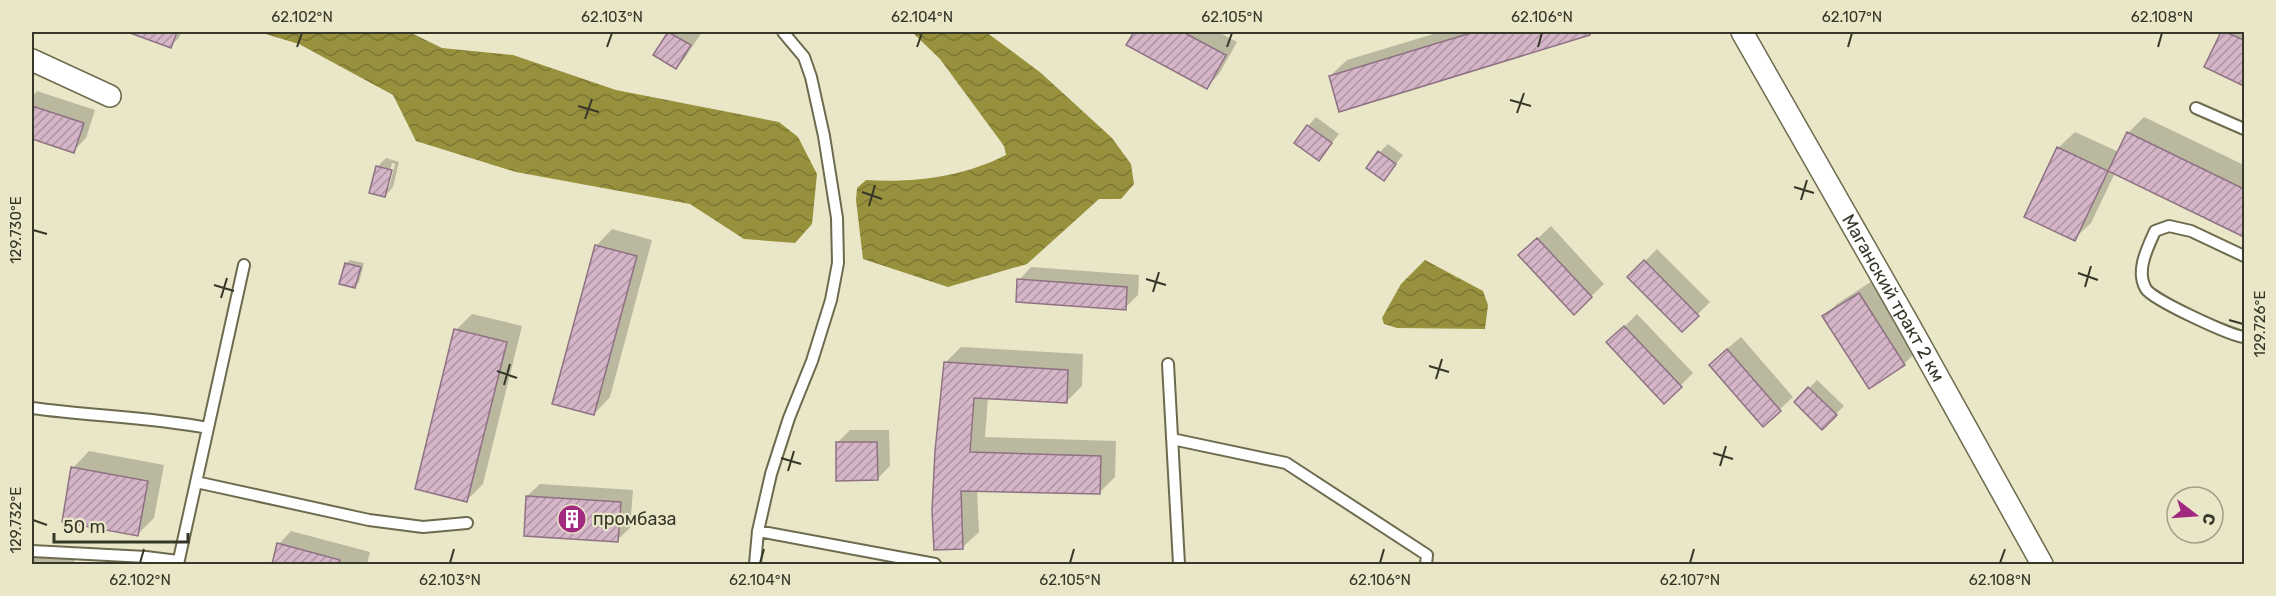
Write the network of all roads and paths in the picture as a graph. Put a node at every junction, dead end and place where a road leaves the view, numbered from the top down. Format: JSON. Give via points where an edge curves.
{"nodes":[{"id":1,"x":783,"y":32,"type":"edge"},
{"id":2,"x":1742,"y":32,"type":"edge"},
{"id":3,"x":32,"y":60,"type":"edge"},
{"id":4,"x":110,"y":96,"type":"dead end"},
{"id":5,"x":2196,"y":108,"type":"dead end"},
{"id":6,"x":2244,"y":129,"type":"edge"},
{"id":7,"x":2244,"y":256,"type":"edge"},
{"id":8,"x":244,"y":265,"type":"dead end"},
{"id":9,"x":2244,"y":337,"type":"edge"},
{"id":10,"x":1168,"y":364,"type":"dead end"},
{"id":11,"x":32,"y":408,"type":"edge"},
{"id":12,"x":208,"y":428,"type":"junction"},
{"id":13,"x":1172,"y":439,"type":"junction"},
{"id":14,"x":196,"y":482,"type":"junction"},
{"id":15,"x":467,"y":523,"type":"dead end"},
{"id":16,"x":758,"y":531,"type":"junction"},
{"id":17,"x":32,"y":551,"type":"edge"},
{"id":18,"x":83,"y":559,"type":"edge"},
{"id":19,"x":178,"y":563,"type":"edge"},
{"id":20,"x":755,"y":564,"type":"edge"},
{"id":21,"x":934,"y":564,"type":"edge"},
{"id":22,"x":1179,"y":564,"type":"edge"},
{"id":23,"x":1426,"y":564,"type":"edge"},
{"id":24,"x":2042,"y":564,"type":"edge"}],
"edges":[{"from":1,"to":16,"type":"lane","via":[[804,57],[811,77],[837,218],[838,263],[831,300],[771,474]]},
{"from":2,"to":24,"type":"street","name":"Маганский тракт 2 км"},
{"from":3,"to":4,"type":"street"},
{"from":5,"to":6,"type":"lane"},
{"from":7,"to":9,"type":"lane","via":[[2192,231],[2169,226],[2155,231],[2142,271],[2146,288],[2162,302]]},
{"from":8,"to":12,"type":"lane"},
{"from":10,"to":13,"type":"lane"},
{"from":11,"to":12,"type":"lane"},
{"from":12,"to":14,"type":"lane"},
{"from":13,"to":22,"type":"lane"},
{"from":13,"to":23,"type":"lane","via":[[1286,463],[1427,555]]},
{"from":14,"to":15,"type":"lane","via":[[369,520],[423,527]]},
{"from":14,"to":19,"type":"lane"},
{"from":16,"to":20,"type":"lane"},
{"from":16,"to":21,"type":"lane"},
{"from":17,"to":18,"type":"lane"},
{"from":18,"to":19,"type":"lane"}]}
